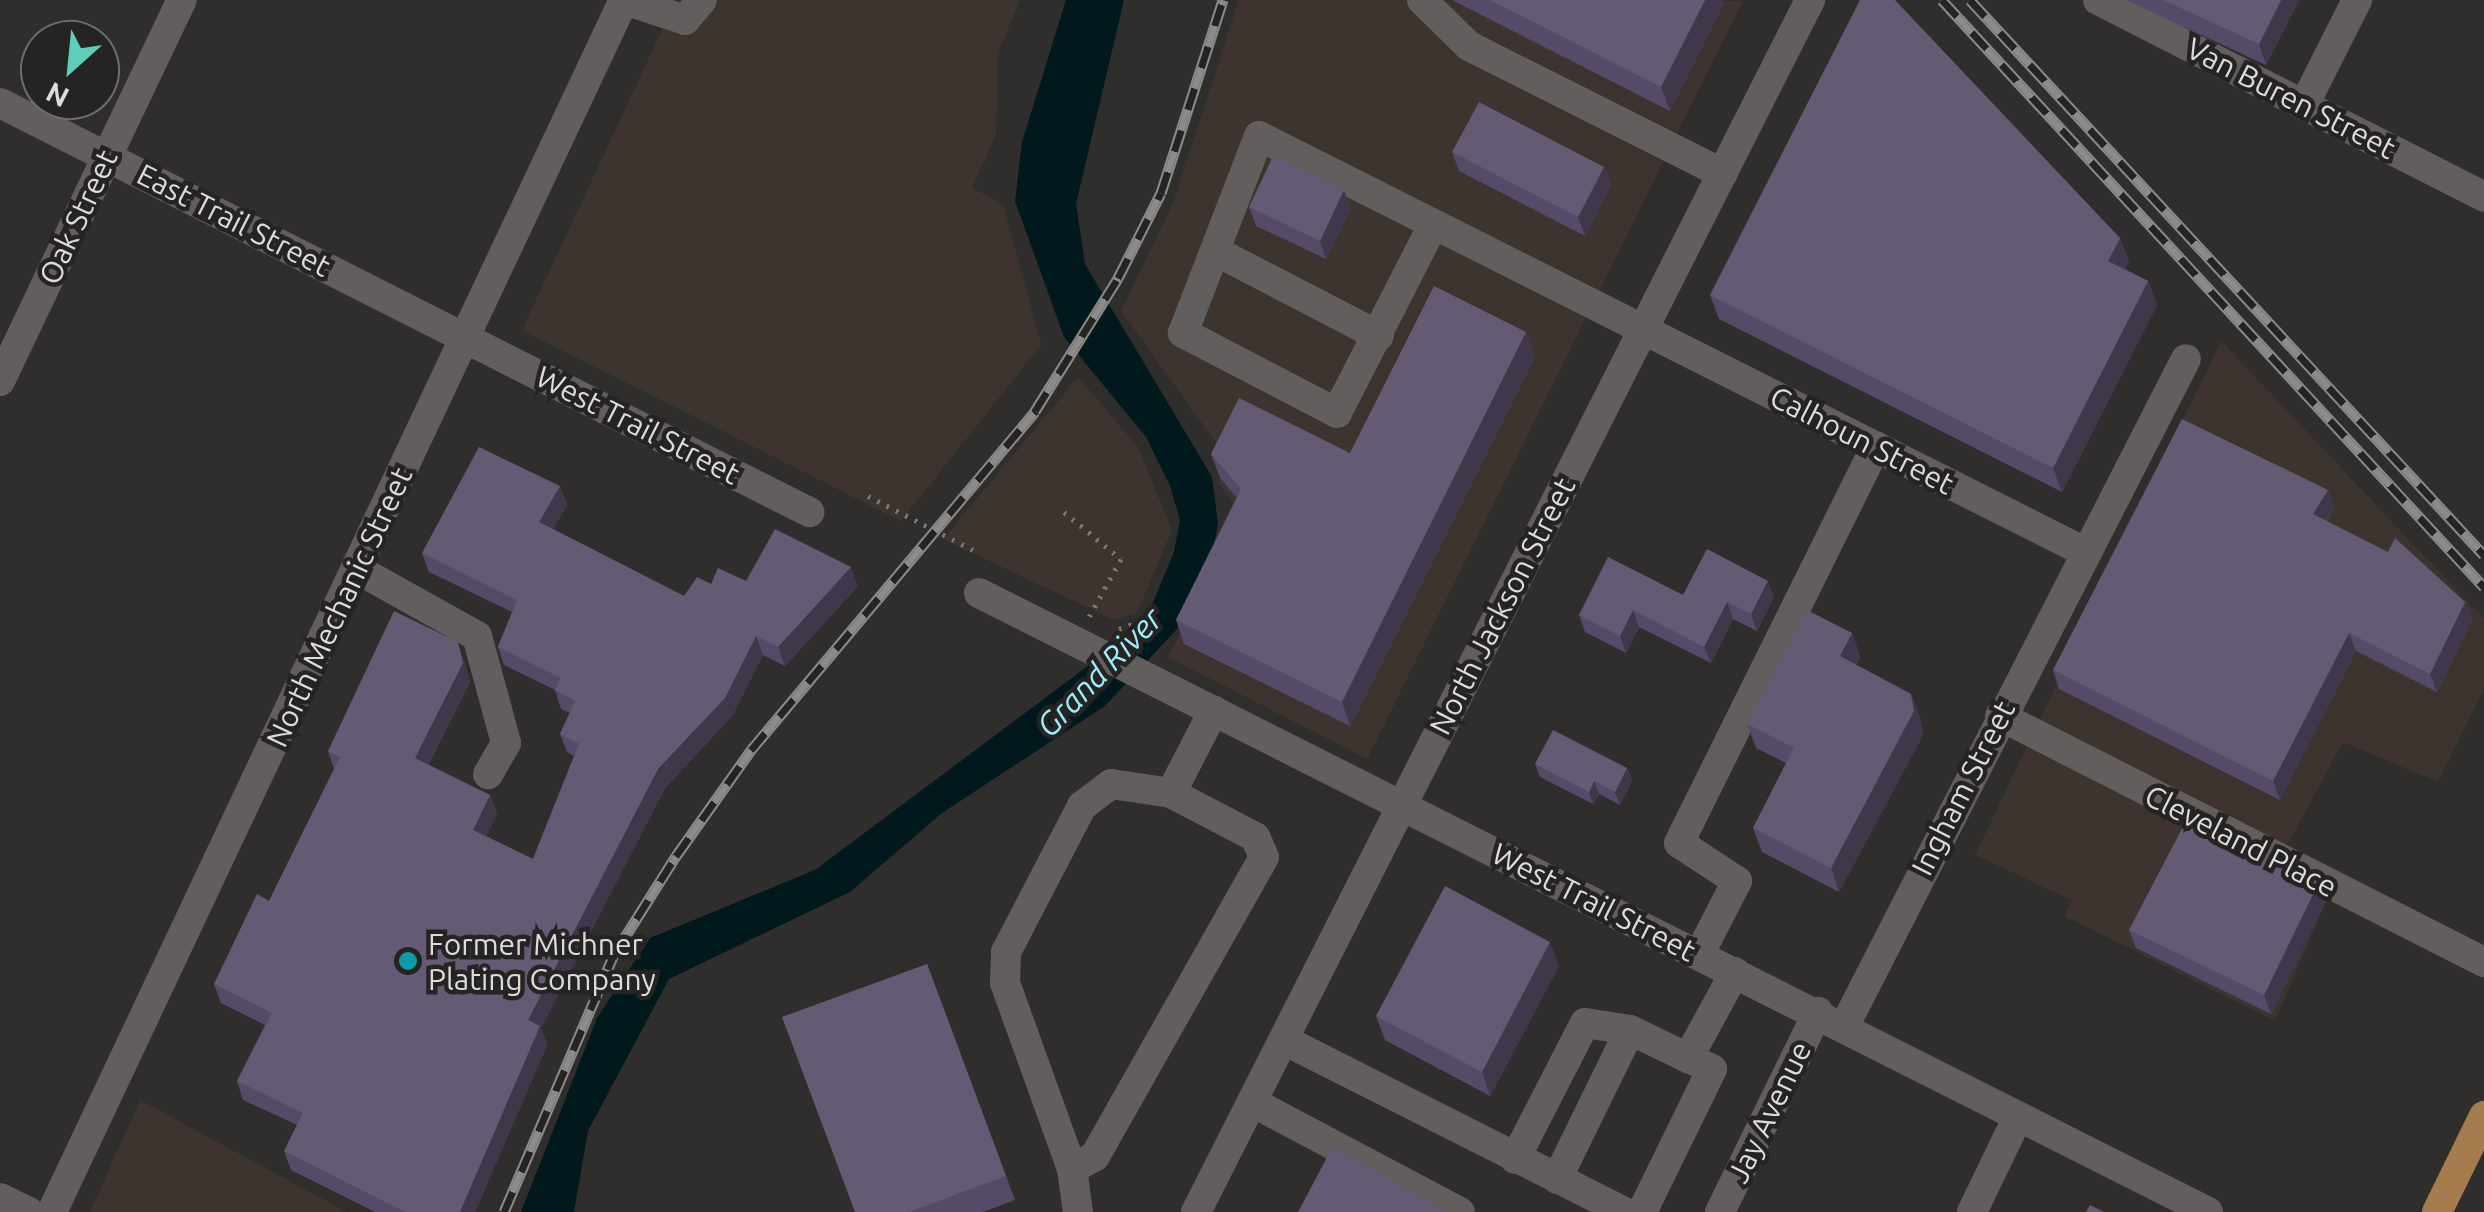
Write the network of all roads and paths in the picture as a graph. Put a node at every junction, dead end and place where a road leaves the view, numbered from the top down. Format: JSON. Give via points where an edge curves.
{"nodes":[{"id":1,"x":182,"y":0,"type":"edge"},
{"id":2,"x":624,"y":0,"type":"edge"},
{"id":3,"x":702,"y":0,"type":"edge"},
{"id":4,"x":1422,"y":0,"type":"edge"},
{"id":5,"x":1810,"y":0,"type":"edge"},
{"id":6,"x":2098,"y":0,"type":"edge"},
{"id":7,"x":2358,"y":0,"type":"edge"},
{"id":8,"x":0,"y":103,"type":"edge"},
{"id":9,"x":2304,"y":104,"type":"junction"},
{"id":10,"x":106,"y":156,"type":"junction"},
{"id":11,"x":1723,"y":174,"type":"junction"},
{"id":12,"x":2484,"y":197,"type":"edge"},
{"id":13,"x":1433,"y":225,"type":"junction"},
{"id":14,"x":1218,"y":253,"type":"junction"},
{"id":15,"x":1644,"y":329,"type":"junction"},
{"id":16,"x":1380,"y":336,"type":"junction"},
{"id":17,"x":468,"y":338,"type":"junction"},
{"id":18,"x":2186,"y":359,"type":"dead end"},
{"id":19,"x":0,"y":381,"type":"edge"},
{"id":20,"x":1876,"y":446,"type":"junction"},
{"id":21,"x":868,"y":496,"type":"dead end"},
{"id":22,"x":809,"y":512,"type":"dead end"},
{"id":23,"x":1064,"y":512,"type":"dead end"},
{"id":24,"x":975,"y":550,"type":"dead end"},
{"id":25,"x":2081,"y":550,"type":"junction"},
{"id":26,"x":358,"y":569,"type":"junction"},
{"id":27,"x":979,"y":593,"type":"dead end"},
{"id":28,"x":1146,"y":619,"type":"dead end"},
{"id":29,"x":1117,"y":629,"type":"dead end"},
{"id":30,"x":1080,"y":644,"type":"junction"},
{"id":31,"x":1214,"y":710,"type":"junction"},
{"id":32,"x":2000,"y":716,"type":"junction"},
{"id":33,"x":488,"y":774,"type":"dead end"},
{"id":34,"x":1171,"y":794,"type":"junction"},
{"id":35,"x":1401,"y":805,"type":"junction"},
{"id":36,"x":1700,"y":955,"type":"junction"},
{"id":37,"x":2484,"y":962,"type":"edge"},
{"id":38,"x":1735,"y":972,"type":"junction"},
{"id":39,"x":1831,"y":1019,"type":"junction"},
{"id":40,"x":1630,"y":1030,"type":"junction"},
{"id":41,"x":1284,"y":1040,"type":"junction"},
{"id":42,"x":1688,"y":1058,"type":"junction"},
{"id":43,"x":1252,"y":1102,"type":"junction"},
{"id":44,"x":2484,"y":1116,"type":"edge"},
{"id":45,"x":2018,"y":1117,"type":"junction"},
{"id":46,"x":1516,"y":1159,"type":"junction"},
{"id":47,"x":1072,"y":1168,"type":"junction"},
{"id":48,"x":1557,"y":1179,"type":"junction"},
{"id":49,"x":0,"y":1198,"type":"edge"},
{"id":50,"x":30,"y":1212,"type":"edge"},
{"id":51,"x":52,"y":1212,"type":"edge"},
{"id":52,"x":1078,"y":1212,"type":"edge"},
{"id":53,"x":1196,"y":1212,"type":"edge"},
{"id":54,"x":1460,"y":1212,"type":"edge"},
{"id":55,"x":1624,"y":1212,"type":"edge"},
{"id":56,"x":1642,"y":1212,"type":"edge"},
{"id":57,"x":1720,"y":1212,"type":"edge"},
{"id":58,"x":1972,"y":1212,"type":"edge"},
{"id":59,"x":2208,"y":1212,"type":"edge"},
{"id":60,"x":2437,"y":1212,"type":"edge"}],
"edges":[{"from":1,"to":10,"type":"street","name":"Oak Street"},
{"from":2,"to":3,"type":"street","via":[[686,20]]},
{"from":2,"to":17,"type":"street","name":"North Mechanic Street"},
{"from":4,"to":11,"type":"street","via":[[1468,46]]},
{"from":5,"to":11,"type":"street","name":"North Jackson Street"},
{"from":6,"to":9,"type":"street","name":"Van Buren Street"},
{"from":7,"to":9,"type":"street"},
{"from":8,"to":10,"type":"street","name":"East Trail Street"},
{"from":9,"to":12,"type":"street","name":"Van Buren Street"},
{"from":10,"to":17,"type":"street","name":"East Trail Street"},
{"from":10,"to":19,"type":"street","name":"Oak Street"},
{"from":11,"to":15,"type":"street","name":"North Jackson Street"},
{"from":13,"to":14,"type":"street","name":"Calhoun Street","via":[[1259,136],[1224,212]]},
{"from":13,"to":15,"type":"street","name":"Calhoun Street"},
{"from":13,"to":16,"type":"street"},
{"from":14,"to":16,"type":"street"},
{"from":14,"to":16,"type":"street","via":[[1182,333],[1337,412]]},
{"from":15,"to":20,"type":"street","name":"Calhoun Street"},
{"from":15,"to":35,"type":"street","name":"North Jackson Street"},
{"from":17,"to":22,"type":"street","name":"West Trail Street"},
{"from":17,"to":26,"type":"street","name":"North Mechanic Street"},
{"from":18,"to":25,"type":"street","name":"Ingham Street"},
{"from":20,"to":25,"type":"street","name":"Calhoun Street"},
{"from":20,"to":36,"type":"street","via":[[1679,843],[1737,881]]},
{"from":21,"to":24,"type":"path"},
{"from":23,"to":30,"type":"path","via":[[1122,559]]},
{"from":25,"to":32,"type":"street","name":"Ingham Street"},
{"from":26,"to":33,"type":"street","via":[[478,636],[506,743]]},
{"from":26,"to":51,"type":"street","name":"North Mechanic Street"},
{"from":27,"to":30,"type":"street","name":"West Trail Street"},
{"from":28,"to":29,"type":"path"},
{"from":30,"to":31,"type":"street","name":"West Trail Street"},
{"from":31,"to":34,"type":"street"},
{"from":31,"to":35,"type":"street","name":"West Trail Street"},
{"from":32,"to":37,"type":"street","name":"Cleveland Place"},
{"from":32,"to":39,"type":"street","name":"Ingham Street"},
{"from":34,"to":47,"type":"street","via":[[1255,838],[1264,857],[1095,1156]]},
{"from":34,"to":47,"type":"street","via":[[1111,784],[1082,806],[1006,952],[1017,1022]]},
{"from":35,"to":36,"type":"street","name":"West Trail Street"},
{"from":35,"to":41,"type":"street","name":"North Jackson Street"},
{"from":36,"to":38,"type":"street","name":"West Trail Street"},
{"from":38,"to":39,"type":"street","name":"West Trail Street"},
{"from":38,"to":42,"type":"street"},
{"from":39,"to":45,"type":"street","name":"West Trail Street"},
{"from":39,"to":57,"type":"street","name":"Jay Avenue"},
{"from":40,"to":42,"type":"street"},
{"from":40,"to":46,"type":"street","via":[[1585,1023]]},
{"from":40,"to":48,"type":"street"},
{"from":41,"to":43,"type":"street","name":"North Jackson Street"},
{"from":41,"to":46,"type":"street"},
{"from":42,"to":56,"type":"street","via":[[1712,1069]]},
{"from":43,"to":53,"type":"street","name":"North Jackson Street"},
{"from":43,"to":54,"type":"street"},
{"from":44,"to":60,"type":"main road"},
{"from":45,"to":58,"type":"street"},
{"from":45,"to":59,"type":"street","name":"West Trail Street"},
{"from":46,"to":48,"type":"street"},
{"from":47,"to":52,"type":"street"},
{"from":48,"to":55,"type":"street"},
{"from":49,"to":50,"type":"street"}]}
